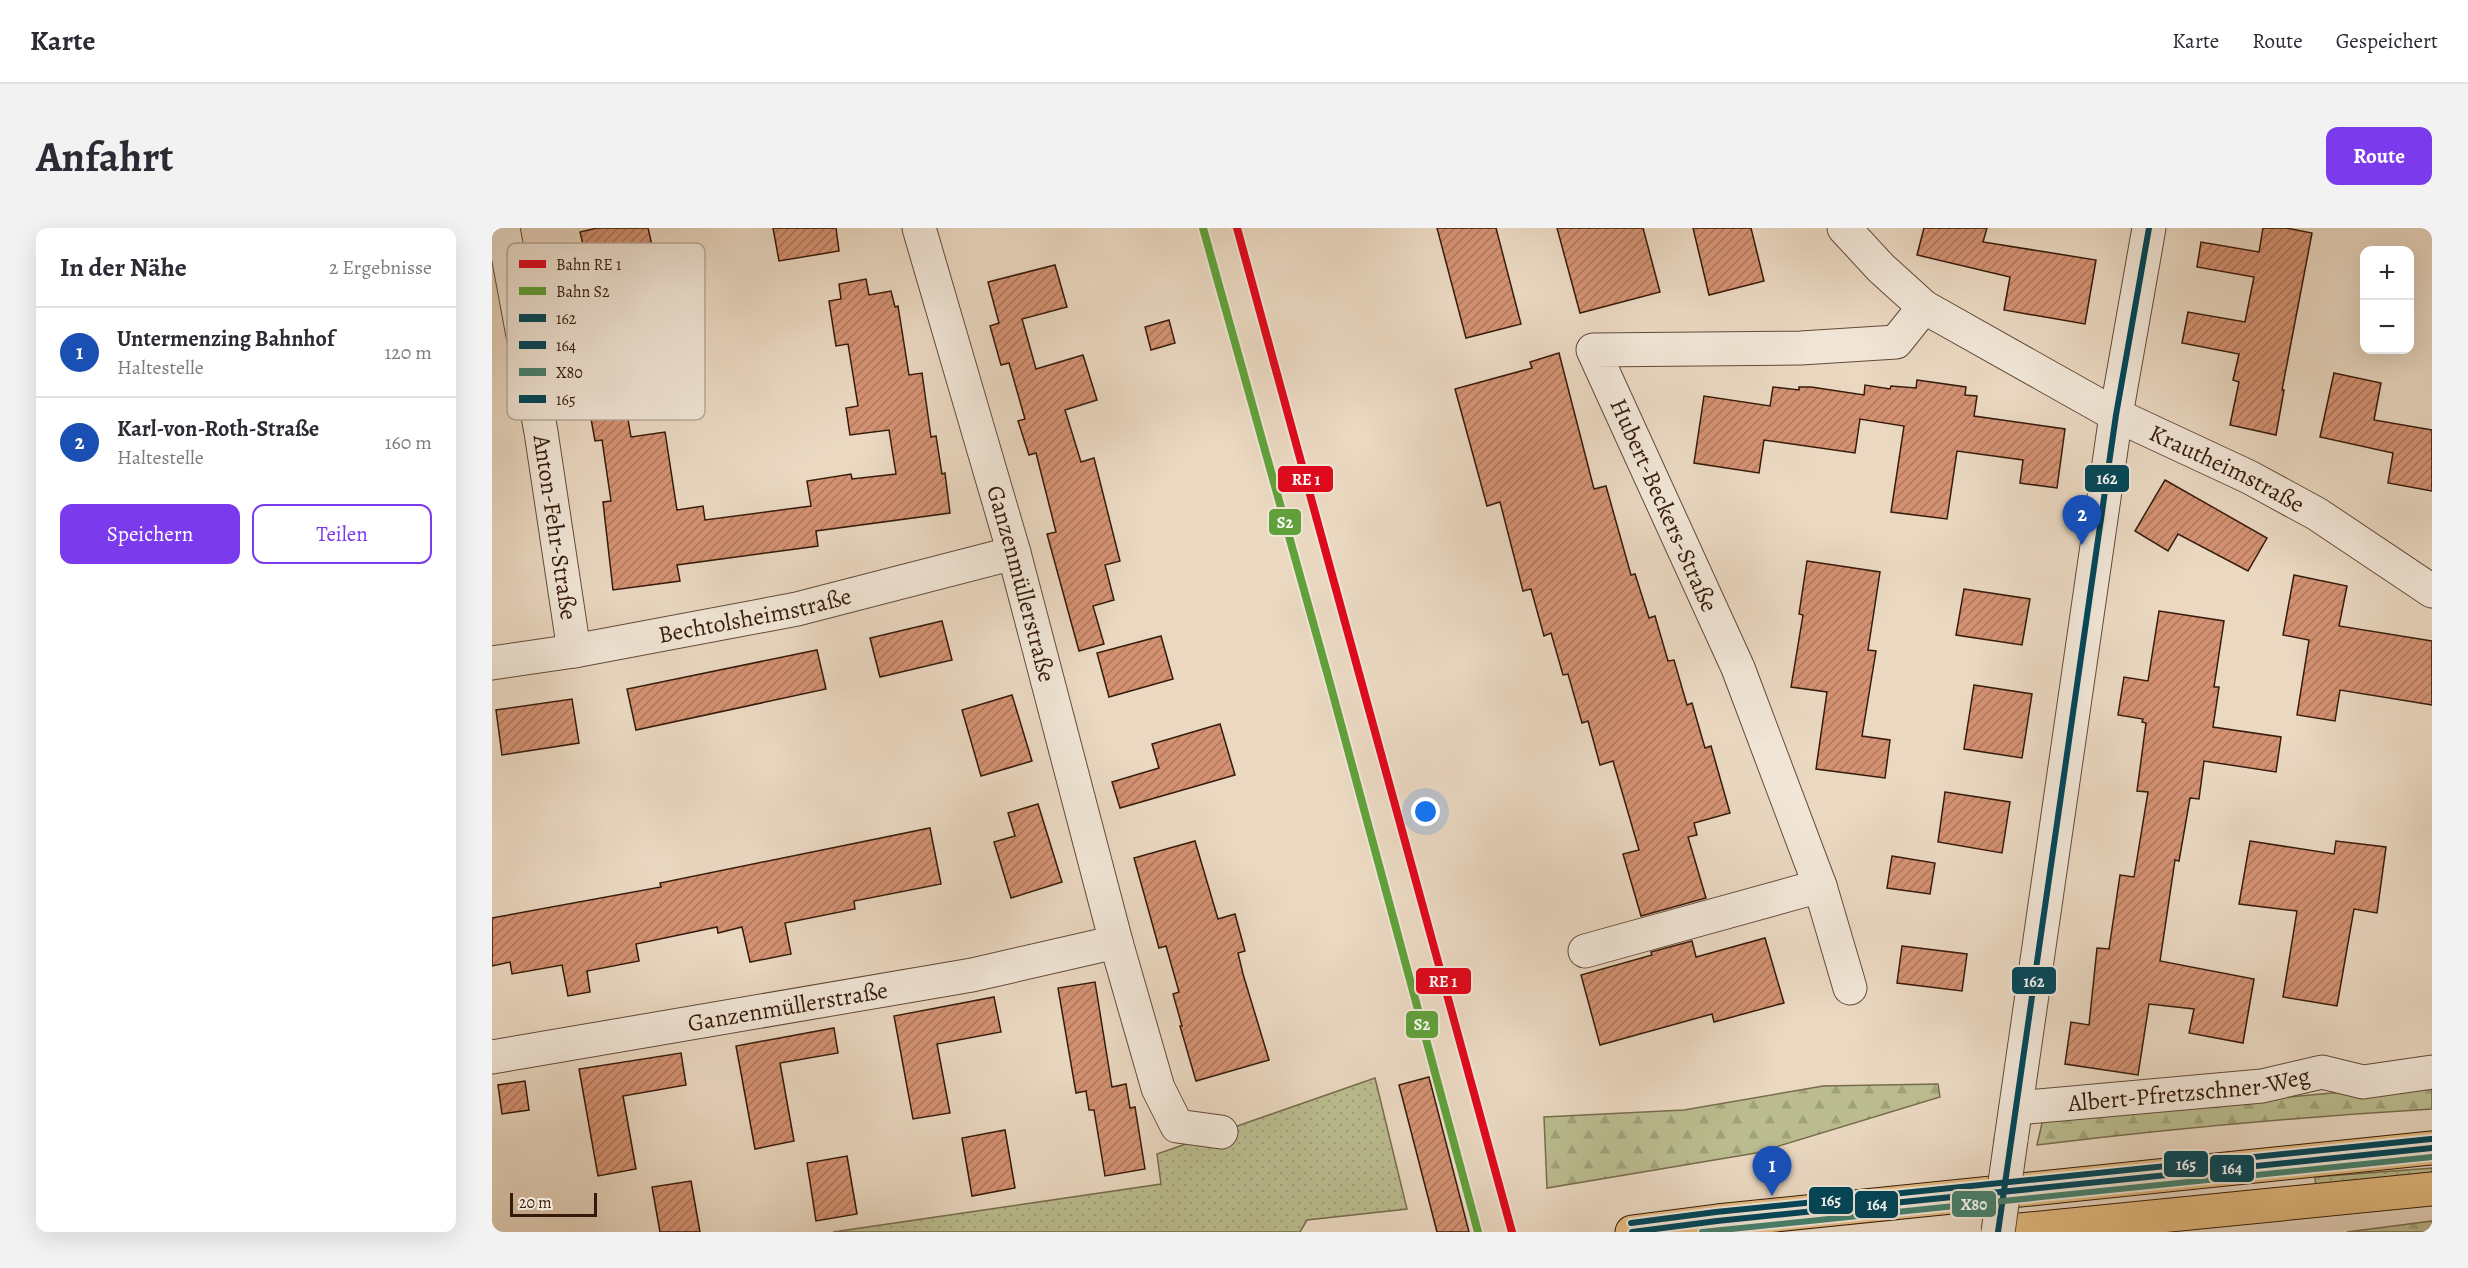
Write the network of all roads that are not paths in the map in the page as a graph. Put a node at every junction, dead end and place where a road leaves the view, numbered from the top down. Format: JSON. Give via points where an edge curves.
{"nodes":[{"id":1,"x":503,"y":228,"type":"edge"},
{"id":2,"x":920,"y":228,"type":"edge"},
{"id":3,"x":1844,"y":228,"type":"edge"},
{"id":4,"x":2149,"y":228,"type":"edge"},
{"id":5,"x":507,"y":249,"type":"edge"},
{"id":6,"x":1924,"y":307,"type":"junction"},
{"id":7,"x":2116,"y":415,"type":"junction"},
{"id":8,"x":539,"y":420,"type":"edge"},
{"id":9,"x":1014,"y":553,"type":"junction"},
{"id":10,"x":2432,"y":591,"type":"edge"},
{"id":11,"x":574,"y":651,"type":"junction"},
{"id":12,"x":492,"y":663,"type":"edge"},
{"id":13,"x":1820,"y":886,"type":"junction"},
{"id":14,"x":1116,"y":942,"type":"junction"},
{"id":15,"x":1585,"y":951,"type":"dead end"},
{"id":16,"x":1850,"y":988,"type":"dead end"},
{"id":17,"x":492,"y":1057,"type":"edge"},
{"id":18,"x":2432,"y":1072,"type":"edge"},
{"id":19,"x":2016,"y":1108,"type":"junction"},
{"id":20,"x":1221,"y":1132,"type":"dead end"},
{"id":21,"x":2432,"y":1148,"type":"edge"},
{"id":22,"x":2432,"y":1190,"type":"edge"},
{"id":23,"x":1632,"y":1232,"type":"edge"},
{"id":24,"x":1999,"y":1232,"type":"edge"}],
"edges":[{"from":1,"to":5,"type":"street","name":"Anton-Fehr-Straße"},
{"from":2,"to":9,"type":"street","name":"Ganzenmüllerstraße"},
{"from":3,"to":6,"type":"street","name":"Krautheimstraße"},
{"from":4,"to":7,"type":"street"},
{"from":6,"to":7,"type":"street","name":"Krautheimstraße"},
{"from":6,"to":13,"type":"street","name":"Hubert-Beckers-Straße","via":[[1896,342],[1801,348],[1593,350],[1738,668]]},
{"from":7,"to":10,"type":"street","name":"Krautheimstraße","via":[[2249,477],[2317,514]]},
{"from":7,"to":19,"type":"street"},
{"from":8,"to":11,"type":"street","name":"Anton-Fehr-Straße"},
{"from":9,"to":11,"type":"street","name":"Bechtolsheimstraße","via":[[797,609]]},
{"from":9,"to":14,"type":"street","name":"Ganzenmüllerstraße"},
{"from":11,"to":12,"type":"street","name":"Bechtolsheimstraße"},
{"from":13,"to":15,"type":"street"},
{"from":13,"to":16,"type":"street","name":"Hubert-Beckers-Straße"},
{"from":14,"to":17,"type":"street","name":"Ganzenmüllerstraße","via":[[972,975]]},
{"from":14,"to":20,"type":"street","name":"Ganzenmüllerstraße","via":[[1158,1088],[1177,1126]]},
{"from":18,"to":19,"type":"street","name":"Albert-Pfretzschner-Weg","via":[[2363,1082],[2322,1072],[2262,1086]]},
{"from":19,"to":24,"type":"street","bridge":true},
{"from":21,"to":23,"type":"main road"},
{"from":22,"to":24,"type":"main road"}]}
